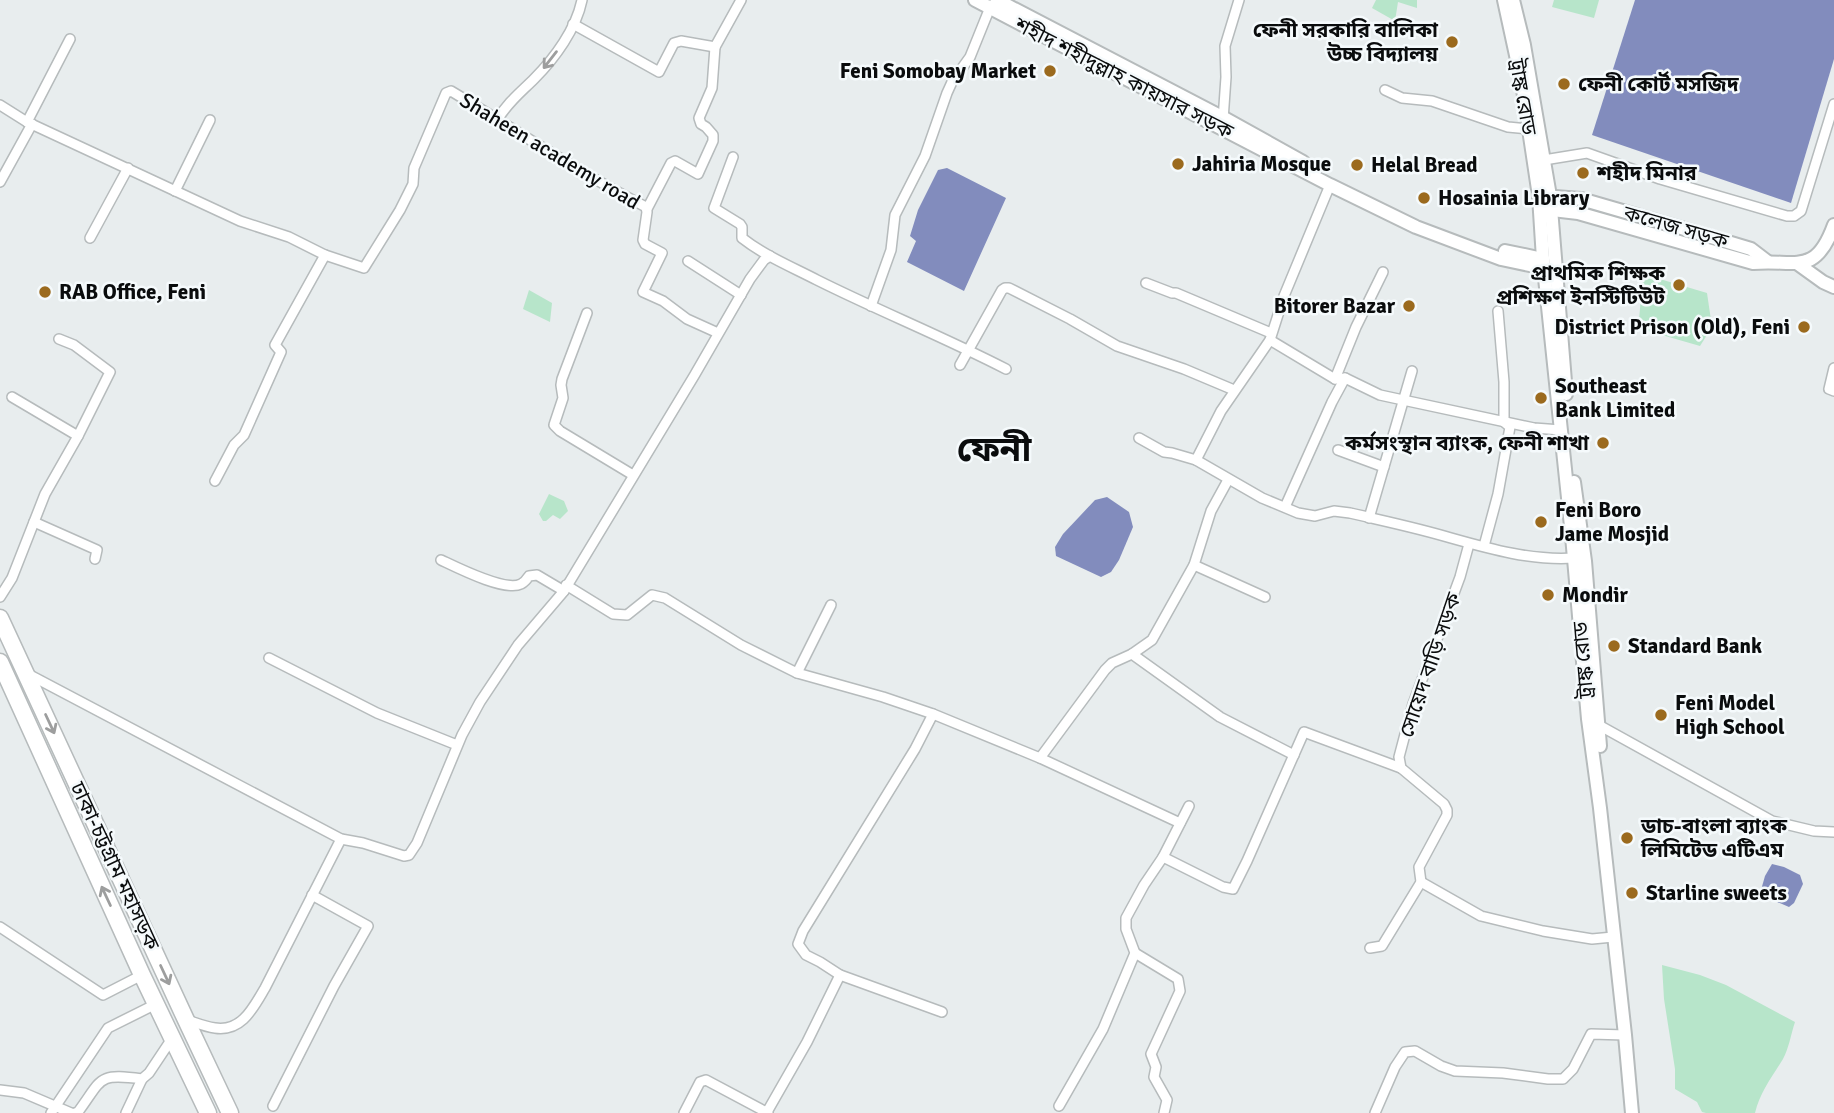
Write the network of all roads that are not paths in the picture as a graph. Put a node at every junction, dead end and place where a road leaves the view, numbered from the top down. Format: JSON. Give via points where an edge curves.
{"nodes":[{"id":1,"x":582,"y":0,"type":"edge"},
{"id":2,"x":741,"y":0,"type":"edge"},
{"id":3,"x":975,"y":0,"type":"edge"},
{"id":4,"x":1239,"y":0,"type":"edge"},
{"id":5,"x":1504,"y":0,"type":"edge"},
{"id":6,"x":1513,"y":0,"type":"edge"},
{"id":7,"x":994,"y":3,"type":"edge"},
{"id":8,"x":573,"y":24,"type":"junction"},
{"id":9,"x":70,"y":38,"type":"dead end"},
{"id":10,"x":715,"y":47,"type":"junction"},
{"id":11,"x":1385,"y":90,"type":"dead end"},
{"id":12,"x":1834,"y":104,"type":"edge"},
{"id":13,"x":0,"y":105,"type":"edge"},
{"id":14,"x":498,"y":119,"type":"junction"},
{"id":15,"x":210,"y":120,"type":"dead end"},
{"id":16,"x":30,"y":123,"type":"junction"},
{"id":17,"x":1223,"y":124,"type":"junction"},
{"id":18,"x":1529,"y":129,"type":"junction"},
{"id":19,"x":733,"y":156,"type":"dead end"},
{"id":20,"x":1544,"y":160,"type":"junction"},
{"id":21,"x":128,"y":168,"type":"junction"},
{"id":22,"x":0,"y":182,"type":"edge"},
{"id":23,"x":1330,"y":185,"type":"junction"},
{"id":24,"x":175,"y":191,"type":"junction"},
{"id":25,"x":1545,"y":202,"type":"junction"},
{"id":26,"x":647,"y":209,"type":"junction"},
{"id":27,"x":1834,"y":225,"type":"edge"},
{"id":28,"x":90,"y":238,"type":"dead end"},
{"id":29,"x":325,"y":255,"type":"junction"},
{"id":30,"x":770,"y":256,"type":"junction"},
{"id":31,"x":688,"y":261,"type":"dead end"},
{"id":32,"x":1544,"y":264,"type":"junction"},
{"id":33,"x":1798,"y":264,"type":"junction"},
{"id":34,"x":1383,"y":272,"type":"dead end"},
{"id":35,"x":1146,"y":283,"type":"dead end"},
{"id":36,"x":1834,"y":287,"type":"edge"},
{"id":37,"x":740,"y":295,"type":"junction"},
{"id":38,"x":871,"y":306,"type":"junction"},
{"id":39,"x":1498,"y":311,"type":"dead end"},
{"id":40,"x":587,"y":313,"type":"dead end"},
{"id":41,"x":718,"y":333,"type":"junction"},
{"id":42,"x":1271,"y":336,"type":"junction"},
{"id":43,"x":59,"y":339,"type":"dead end"},
{"id":44,"x":968,"y":350,"type":"junction"},
{"id":45,"x":960,"y":365,"type":"dead end"},
{"id":46,"x":1834,"y":368,"type":"edge"},
{"id":47,"x":1006,"y":369,"type":"dead end"},
{"id":48,"x":1412,"y":371,"type":"dead end"},
{"id":49,"x":1340,"y":379,"type":"junction"},
{"id":50,"x":1234,"y":390,"type":"junction"},
{"id":51,"x":1834,"y":391,"type":"edge"},
{"id":52,"x":12,"y":397,"type":"dead end"},
{"id":53,"x":1403,"y":400,"type":"junction"},
{"id":54,"x":1504,"y":422,"type":"junction"},
{"id":55,"x":1561,"y":430,"type":"junction"},
{"id":56,"x":78,"y":436,"type":"junction"},
{"id":57,"x":1139,"y":438,"type":"dead end"},
{"id":58,"x":1338,"y":450,"type":"dead end"},
{"id":59,"x":1196,"y":460,"type":"junction"},
{"id":60,"x":1384,"y":467,"type":"junction"},
{"id":61,"x":633,"y":475,"type":"junction"},
{"id":62,"x":1228,"y":480,"type":"junction"},
{"id":63,"x":215,"y":481,"type":"dead end"},
{"id":64,"x":1285,"y":507,"type":"junction"},
{"id":65,"x":1369,"y":518,"type":"junction"},
{"id":66,"x":34,"y":522,"type":"junction"},
{"id":67,"x":1469,"y":544,"type":"junction"},
{"id":68,"x":1484,"y":546,"type":"junction"},
{"id":69,"x":1574,"y":558,"type":"junction"},
{"id":70,"x":95,"y":559,"type":"dead end"},
{"id":71,"x":441,"y":560,"type":"dead end"},
{"id":72,"x":1194,"y":565,"type":"junction"},
{"id":73,"x":565,"y":588,"type":"junction"},
{"id":74,"x":0,"y":597,"type":"edge"},
{"id":75,"x":1265,"y":597,"type":"dead end"},
{"id":76,"x":831,"y":605,"type":"dead end"},
{"id":77,"x":0,"y":618,"type":"edge"},
{"id":78,"x":1132,"y":654,"type":"junction"},
{"id":79,"x":269,"y":658,"type":"dead end"},
{"id":80,"x":0,"y":662,"type":"edge"},
{"id":81,"x":26,"y":673,"type":"junction"},
{"id":82,"x":797,"y":673,"type":"junction"},
{"id":83,"x":933,"y":714,"type":"junction"},
{"id":84,"x":1592,"y":722,"type":"junction"},
{"id":85,"x":457,"y":745,"type":"junction"},
{"id":86,"x":1294,"y":755,"type":"junction"},
{"id":87,"x":1040,"y":758,"type":"junction"},
{"id":88,"x":1401,"y":768,"type":"junction"},
{"id":89,"x":1189,"y":806,"type":"dead end"},
{"id":90,"x":1180,"y":823,"type":"junction"},
{"id":91,"x":1834,"y":832,"type":"edge"},
{"id":92,"x":341,"y":839,"type":"junction"},
{"id":93,"x":1163,"y":857,"type":"junction"},
{"id":94,"x":1421,"y":882,"type":"junction"},
{"id":95,"x":312,"y":895,"type":"junction"},
{"id":96,"x":0,"y":927,"type":"edge"},
{"id":97,"x":1613,"y":937,"type":"junction"},
{"id":98,"x":1370,"y":948,"type":"dead end"},
{"id":99,"x":1135,"y":953,"type":"junction"},
{"id":100,"x":142,"y":975,"type":"junction"},
{"id":101,"x":839,"y":975,"type":"junction"},
{"id":102,"x":156,"y":1004,"type":"junction"},
{"id":103,"x":942,"y":1012,"type":"dead end"},
{"id":104,"x":186,"y":1020,"type":"junction"},
{"id":105,"x":1625,"y":1035,"type":"junction"},
{"id":106,"x":173,"y":1037,"type":"junction"},
{"id":107,"x":142,"y":1079,"type":"junction"},
{"id":108,"x":0,"y":1090,"type":"edge"},
{"id":109,"x":273,"y":1106,"type":"dead end"},
{"id":110,"x":1059,"y":1106,"type":"dead end"},
{"id":111,"x":53,"y":1109,"type":"edge"},
{"id":112,"x":73,"y":1113,"type":"edge"},
{"id":113,"x":126,"y":1113,"type":"edge"},
{"id":114,"x":208,"y":1113,"type":"edge"},
{"id":115,"x":230,"y":1113,"type":"edge"},
{"id":116,"x":684,"y":1113,"type":"edge"},
{"id":117,"x":767,"y":1113,"type":"edge"},
{"id":118,"x":1164,"y":1113,"type":"edge"},
{"id":119,"x":1375,"y":1113,"type":"edge"},
{"id":120,"x":1632,"y":1113,"type":"edge"},
{"id":121,"x":1639,"y":1113,"type":"edge"}],
"edges":[{"from":1,"to":8,"type":"street"},
{"from":2,"to":10,"type":"street"},
{"from":3,"to":7,"type":"main road","name":"শহীদ শহীদুল্লাহ কায়সার সড়ক"},
{"from":4,"to":17,"type":"street","via":[[1225,47]]},
{"from":5,"to":18,"type":"main road","name":"ট্রাঙ্ক রোড"},
{"from":6,"to":20,"type":"main road","name":"ট্রাঙ্ক রোড"},
{"from":7,"to":17,"type":"main road","name":"শহীদ শহীদুল্লাহ কায়সার সড়ক"},
{"from":7,"to":38,"type":"street","via":[[970,57],[952,82],[925,156],[895,215],[891,250]]},
{"from":8,"to":10,"type":"street","via":[[659,72],[674,43]]},
{"from":8,"to":14,"type":"street","one_way":true,"via":[[551,60]]},
{"from":9,"to":16,"type":"street"},
{"from":10,"to":26,"type":"street","via":[[712,88],[699,118],[713,141],[698,174],[671,163]]},
{"from":11,"to":18,"type":"street","via":[[1508,127]]},
{"from":12,"to":20,"type":"street","via":[[1801,211],[1794,216],[1660,179],[1587,153]]},
{"from":13,"to":16,"type":"street","name":"Shaheen academy road"},
{"from":14,"to":26,"type":"street","name":"Shaheen academy road"},
{"from":14,"to":29,"type":"street","name":"Shaheen academy road","via":[[448,91],[414,168],[413,184],[367,265],[360,268]]},
{"from":15,"to":24,"type":"street"},
{"from":16,"to":21,"type":"street","name":"Shaheen academy road"},
{"from":16,"to":22,"type":"street"},
{"from":17,"to":23,"type":"main road","name":"শহীদ শহীদুল্লাহ কায়সার সড়ক"},
{"from":17,"to":32,"type":"main road","name":"শহীদ শহীদুল্লাহ কায়সার সড়ক","via":[[1419,220]]},
{"from":18,"to":25,"type":"main road","name":"ট্রাঙ্ক রোড"},
{"from":19,"to":30,"type":"street","via":[[714,208],[740,224],[742,239]]},
{"from":20,"to":25,"type":"main road","name":"ট্রাঙ্ক রোড"},
{"from":21,"to":24,"type":"street","name":"Shaheen academy road"},
{"from":21,"to":28,"type":"street"},
{"from":23,"to":32,"type":"main road","name":"শহীদ শহীদুল্লাহ কায়সার সড়ক","via":[[1425,231],[1502,259]]},
{"from":23,"to":42,"type":"street"},
{"from":24,"to":29,"type":"street","name":"Shaheen academy road"},
{"from":25,"to":32,"type":"main road","name":"ট্রাঙ্ক রোড"},
{"from":25,"to":33,"type":"main road","name":"কলেজ সড়ক","via":[[1753,263]]},
{"from":25,"to":84,"type":"main road","name":"ট্রাঙ্ক রোড","via":[[1584,561]]},
{"from":26,"to":41,"type":"street","name":"Shaheen academy road","via":[[643,240],[662,253],[643,292]]},
{"from":27,"to":33,"type":"main road","via":[[1822,250]]},
{"from":29,"to":63,"type":"street","via":[[275,345],[281,352],[244,435]]},
{"from":30,"to":37,"type":"street"},
{"from":30,"to":38,"type":"street"},
{"from":31,"to":37,"type":"street"},
{"from":32,"to":55,"type":"main road","name":"ট্রাঙ্ক রোড"},
{"from":33,"to":36,"type":"main road"},
{"from":34,"to":49,"type":"street","via":[[1356,327]]},
{"from":35,"to":42,"type":"street"},
{"from":37,"to":41,"type":"street"},
{"from":38,"to":44,"type":"street"},
{"from":39,"to":54,"type":"street"},
{"from":40,"to":61,"type":"street","via":[[562,379],[563,398],[554,425]]},
{"from":41,"to":61,"type":"street"},
{"from":42,"to":49,"type":"street"},
{"from":42,"to":50,"type":"street"},
{"from":43,"to":56,"type":"street","via":[[110,372]]},
{"from":44,"to":45,"type":"street"},
{"from":44,"to":47,"type":"street"},
{"from":44,"to":50,"type":"street","via":[[1002,290],[1009,288],[1117,346]]},
{"from":46,"to":51,"type":"street","via":[[1829,388]]},
{"from":48,"to":53,"type":"street"},
{"from":49,"to":53,"type":"street"},
{"from":49,"to":64,"type":"street"},
{"from":50,"to":59,"type":"street"},
{"from":52,"to":56,"type":"street"},
{"from":53,"to":54,"type":"street"},
{"from":53,"to":60,"type":"street"},
{"from":54,"to":55,"type":"street"},
{"from":54,"to":68,"type":"street","via":[[1510,427]]},
{"from":55,"to":69,"type":"main road","name":"ট্রাঙ্ক রোড"},
{"from":56,"to":66,"type":"street"},
{"from":57,"to":59,"type":"street","via":[[1164,452]]},
{"from":58,"to":60,"type":"street"},
{"from":59,"to":62,"type":"street"},
{"from":60,"to":65,"type":"street"},
{"from":61,"to":73,"type":"street"},
{"from":62,"to":64,"type":"street"},
{"from":62,"to":72,"type":"street","via":[[1211,511]]},
{"from":64,"to":65,"type":"street","via":[[1315,516],[1335,511]]},
{"from":65,"to":67,"type":"street"},
{"from":66,"to":70,"type":"street","via":[[97,550]]},
{"from":66,"to":74,"type":"street"},
{"from":67,"to":68,"type":"street"},
{"from":67,"to":88,"type":"street","name":"সোয়েদ বাড়ি সড়ক","via":[[1413,704],[1399,757]]},
{"from":68,"to":69,"type":"street","via":[[1531,557]]},
{"from":69,"to":84,"type":"main road","name":"ট্রাঙ্ক রোড"},
{"from":71,"to":73,"type":"street","via":[[493,582],[512,586],[537,575]]},
{"from":72,"to":75,"type":"street"},
{"from":72,"to":78,"type":"street","via":[[1152,640]]},
{"from":73,"to":82,"type":"street","via":[[613,614],[626,615],[652,595],[665,598]]},
{"from":73,"to":85,"type":"street","via":[[517,645]]},
{"from":76,"to":82,"type":"street"},
{"from":77,"to":81,"type":"highway","name":"ঢাকা-চট্টগ্রাম মহাসড়ক"},
{"from":78,"to":86,"type":"street","via":[[1220,717]]},
{"from":78,"to":87,"type":"street","via":[[1105,670]]},
{"from":79,"to":85,"type":"street","via":[[377,713]]},
{"from":100,"to":80,"type":"highway","name":"ঢাকা-চট্টগ্রাম মহাসড়ক","one_way":true},
{"from":81,"to":92,"type":"street"},
{"from":81,"to":104,"type":"highway","name":"ঢাকা-চট্টগ্রাম মহাসড়ক","one_way":true},
{"from":82,"to":83,"type":"street"},
{"from":83,"to":87,"type":"street"},
{"from":83,"to":101,"type":"street","via":[[798,940],[806,955]]},
{"from":84,"to":91,"type":"street","via":[[1772,821]]},
{"from":84,"to":97,"type":"main road","name":"ট্রাঙ্ক রোড"},
{"from":84,"to":121,"type":"main road","name":"ট্রাঙ্ক রোড"},
{"from":85,"to":92,"type":"street","via":[[409,855]]},
{"from":86,"to":88,"type":"street","via":[[1304,732]]},
{"from":86,"to":93,"type":"street","via":[[1233,889]]},
{"from":87,"to":90,"type":"street"},
{"from":88,"to":94,"type":"street","name":"সোয়েদ বাড়ি সড়ক","via":[[1447,810],[1419,867]]},
{"from":89,"to":90,"type":"street"},
{"from":90,"to":93,"type":"street"},
{"from":92,"to":95,"type":"street"},
{"from":93,"to":99,"type":"street","via":[[1126,918]]},
{"from":94,"to":97,"type":"street","via":[[1481,916],[1592,939]]},
{"from":94,"to":98,"type":"street","name":"সোয়েদ বাড়ি সড়ক","via":[[1382,946]]},
{"from":95,"to":104,"type":"street","via":[[265,988],[241,1022],[215,1028]]},
{"from":95,"to":109,"type":"street","via":[[368,926]]},
{"from":96,"to":100,"type":"street","via":[[103,995]]},
{"from":97,"to":105,"type":"main road","name":"ট্রাঙ্ক রোড"},
{"from":99,"to":110,"type":"street","via":[[1103,1029]]},
{"from":99,"to":118,"type":"street","via":[[1178,979],[1180,991],[1152,1054],[1154,1077],[1167,1100]]},
{"from":100,"to":102,"type":"highway","name":"ঢাকা-চট্টগ্রাম মহাসড়ক"},
{"from":101,"to":103,"type":"street"},
{"from":101,"to":117,"type":"street"},
{"from":102,"to":106,"type":"highway","name":"ঢাকা-চট্টগ্রাম মহাসড়ক"},
{"from":102,"to":111,"type":"street","via":[[108,1028]]},
{"from":104,"to":115,"type":"highway","name":"ঢাকা-চট্টগ্রাম মহাসড়ক"},
{"from":105,"to":119,"type":"street","via":[[1591,1034],[1563,1079],[1455,1072],[1415,1051],[1405,1052]]},
{"from":105,"to":120,"type":"main road","name":"ট্রাঙ্ক রোড"},
{"from":106,"to":107,"type":"street"},
{"from":106,"to":114,"type":"highway","name":"ঢাকা-চট্টগ্রাম মহাসড়ক"},
{"from":107,"to":112,"type":"street","via":[[111,1076],[102,1080]]},
{"from":107,"to":113,"type":"street"},
{"from":108,"to":111,"type":"street","via":[[24,1093]]},
{"from":111,"to":112,"type":"street"},
{"from":116,"to":117,"type":"street","via":[[706,1080]]}]}
